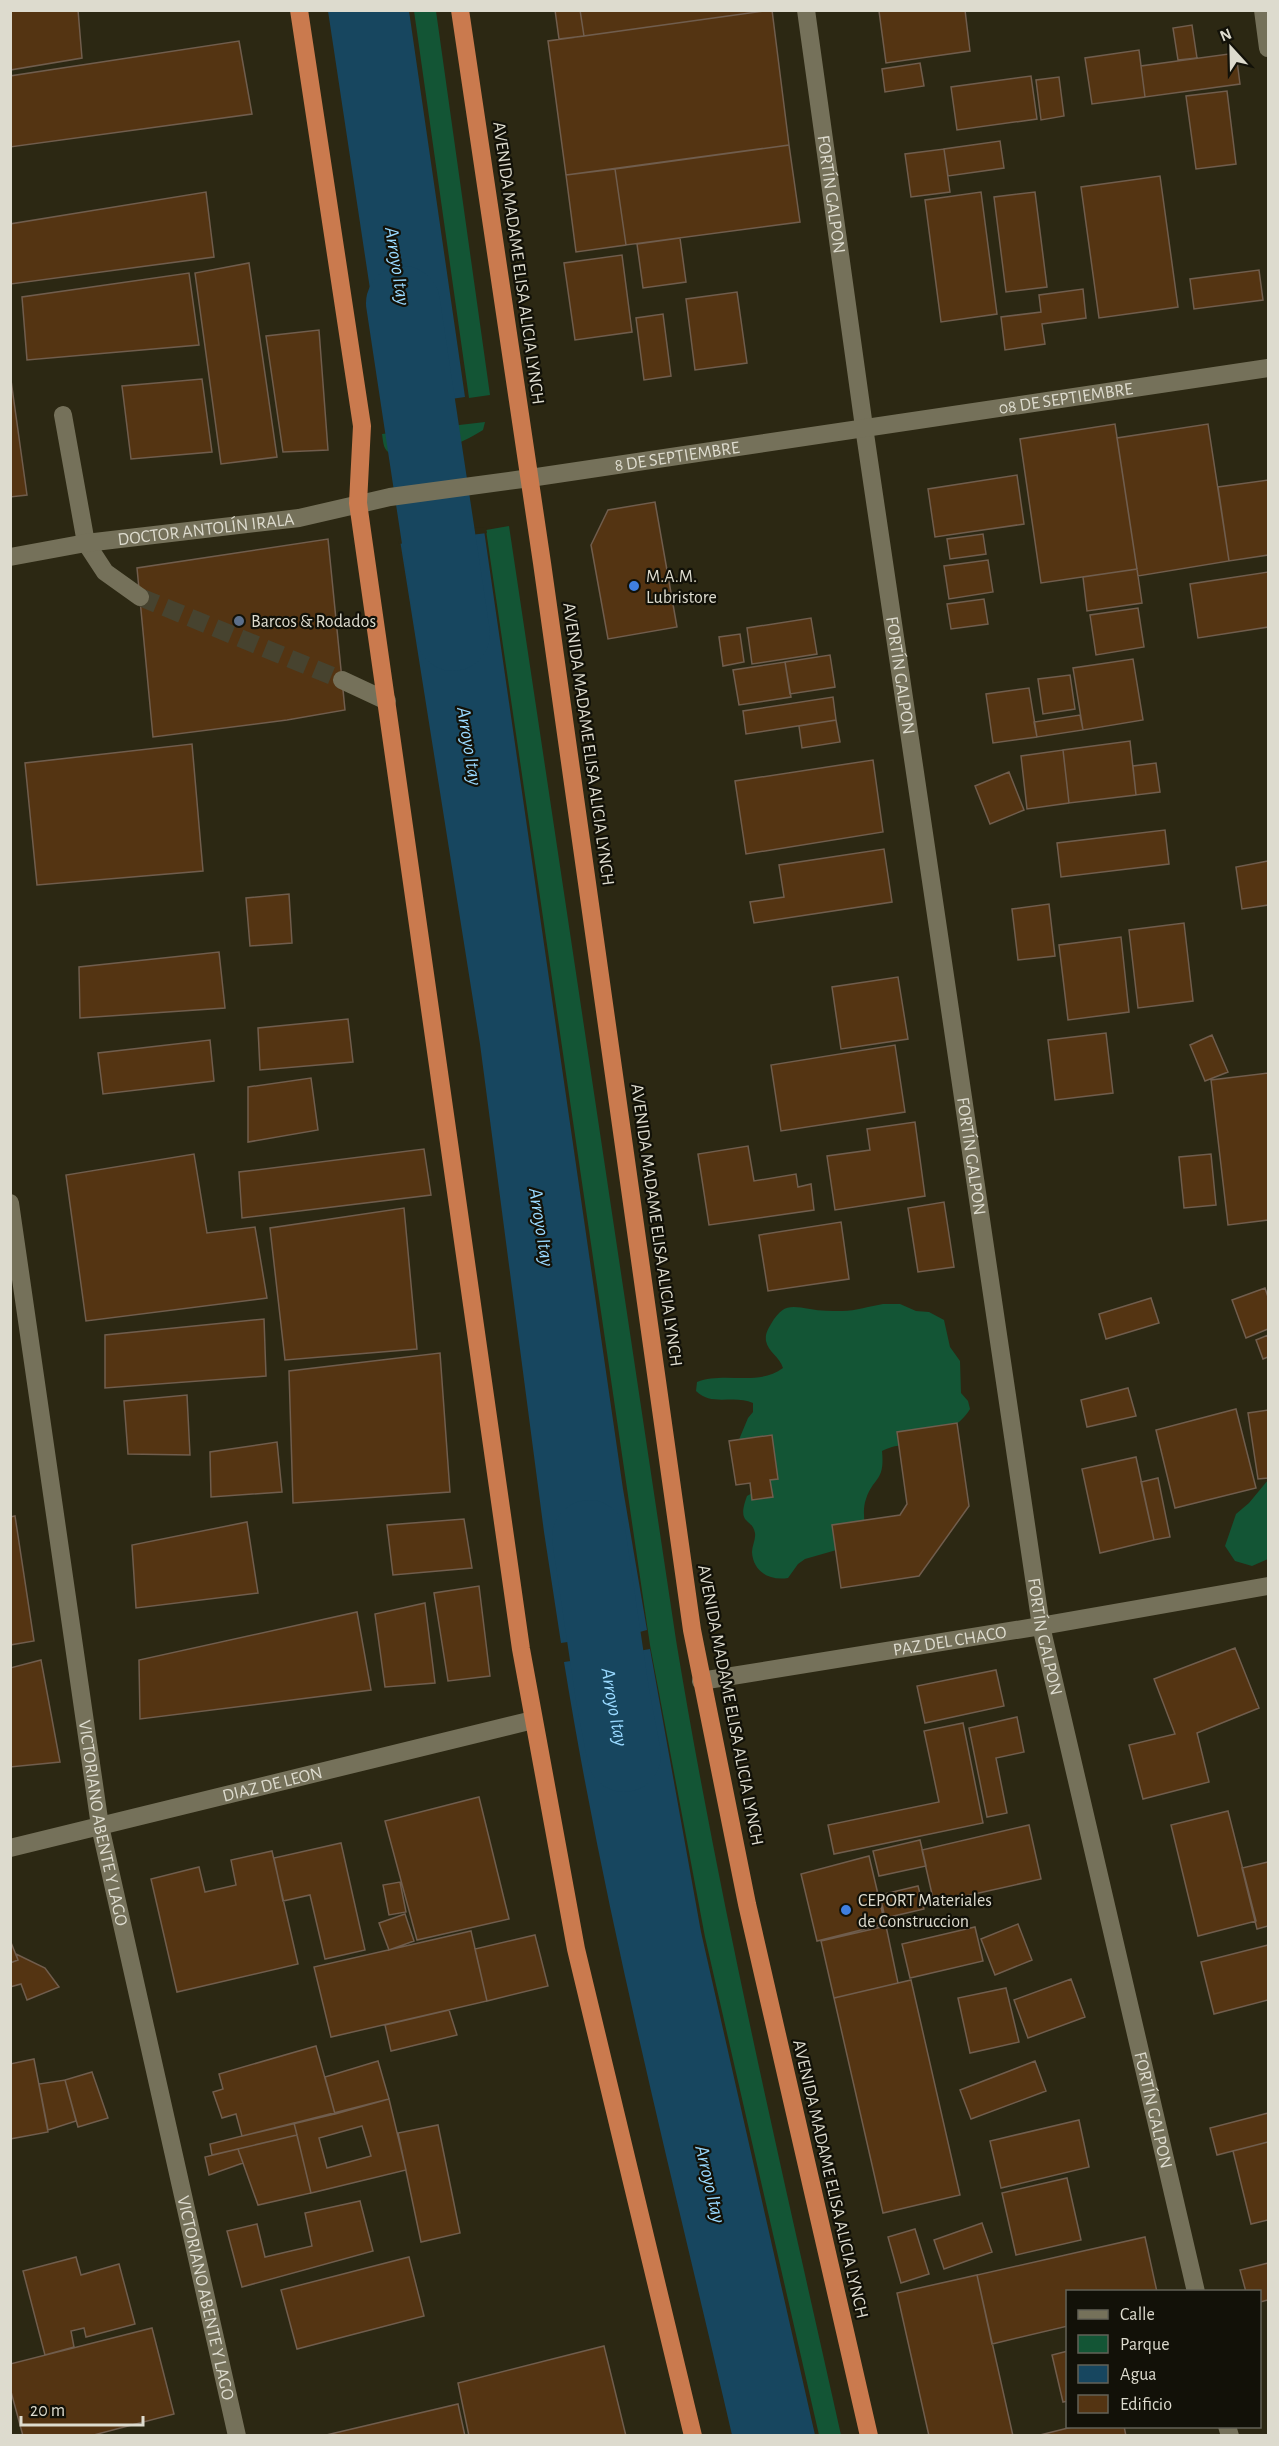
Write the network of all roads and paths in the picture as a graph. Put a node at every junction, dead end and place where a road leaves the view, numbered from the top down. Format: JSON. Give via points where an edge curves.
{"nodes":[{"id":1,"x":299,"y":10,"type":"edge"},
{"id":2,"x":460,"y":10,"type":"edge"},
{"id":3,"x":806,"y":10,"type":"edge"},
{"id":4,"x":1263,"y":10,"type":"edge"},
{"id":5,"x":1269,"y":48,"type":"edge"},
{"id":6,"x":1269,"y":369,"type":"edge"},
{"id":7,"x":63,"y":415,"type":"dead end"},
{"id":8,"x":864,"y":427,"type":"junction"},
{"id":9,"x":530,"y":478,"type":"junction"},
{"id":10,"x":400,"y":496,"type":"joint"},
{"id":11,"x":358,"y":503,"type":"junction"},
{"id":12,"x":86,"y":543,"type":"junction"},
{"id":13,"x":10,"y":557,"type":"edge"},
{"id":14,"x":140,"y":597,"type":"tunnel mouth"},
{"id":15,"x":342,"y":680,"type":"tunnel mouth"},
{"id":16,"x":387,"y":701,"type":"junction"},
{"id":17,"x":10,"y":1203,"type":"edge"},
{"id":18,"x":1269,"y":1586,"type":"edge"},
{"id":19,"x":1041,"y":1626,"type":"junction"},
{"id":20,"x":701,"y":1681,"type":"junction"},
{"id":21,"x":533,"y":1720,"type":"junction"},
{"id":22,"x":100,"y":1826,"type":"junction"},
{"id":23,"x":10,"y":1848,"type":"edge"},
{"id":24,"x":1196,"y":2290,"type":"edge"},
{"id":25,"x":237,"y":2436,"type":"edge"},
{"id":26,"x":693,"y":2436,"type":"edge"},
{"id":27,"x":868,"y":2436,"type":"edge"}],
"edges":[{"from":1,"to":11,"type":"highway","via":[[362,426]]},
{"from":2,"to":9,"type":"highway","name":"AVENIDA MADAME ELISA ALICIA LYNCH"},
{"from":3,"to":8,"type":"street","name":"FORTÍN GALPON"},
{"from":4,"to":5,"type":"street"},
{"from":6,"to":8,"type":"street","name":"08 DE SEPTIEMBRE"},
{"from":7,"to":12,"type":"street"},
{"from":8,"to":9,"type":"street","name":"8 DE SEPTIEMBRE"},
{"from":8,"to":19,"type":"street","name":"FORTÍN GALPON"},
{"from":9,"to":10,"type":"street","name":"8 DE SEPTIEMBRE"},
{"from":9,"to":20,"type":"highway","name":"AVENIDA MADAME ELISA ALICIA LYNCH"},
{"from":10,"to":11,"type":"street","name":"DOCTOR ANTOLÍN IRALA"},
{"from":11,"to":12,"type":"street","name":"DOCTOR ANTOLÍN IRALA","via":[[299,518]]},
{"from":11,"to":16,"type":"highway"},
{"from":12,"to":13,"type":"street","name":"DOCTOR ANTOLÍN IRALA"},
{"from":12,"to":14,"type":"street","via":[[105,572]]},
{"from":15,"to":16,"type":"street"},
{"from":16,"to":21,"type":"highway"},
{"from":17,"to":22,"type":"street","name":"VICTORIANO ABENTE Y LAGO"},
{"from":18,"to":19,"type":"street","name":"PAZ DEL CHACO"},
{"from":19,"to":20,"type":"street","name":"PAZ DEL CHACO"},
{"from":19,"to":24,"type":"street","name":"FORTÍN GALPON"},
{"from":20,"to":27,"type":"highway","name":"AVENIDA MADAME ELISA ALICIA LYNCH","via":[[747,1904]]},
{"from":21,"to":22,"type":"street","name":"DIAZ DE LEON"},
{"from":21,"to":26,"type":"highway","via":[[576,1949]]},
{"from":22,"to":23,"type":"street","name":"DIAZ DE LEON"},
{"from":22,"to":25,"type":"street","name":"VICTORIANO ABENTE Y LAGO"}]}
